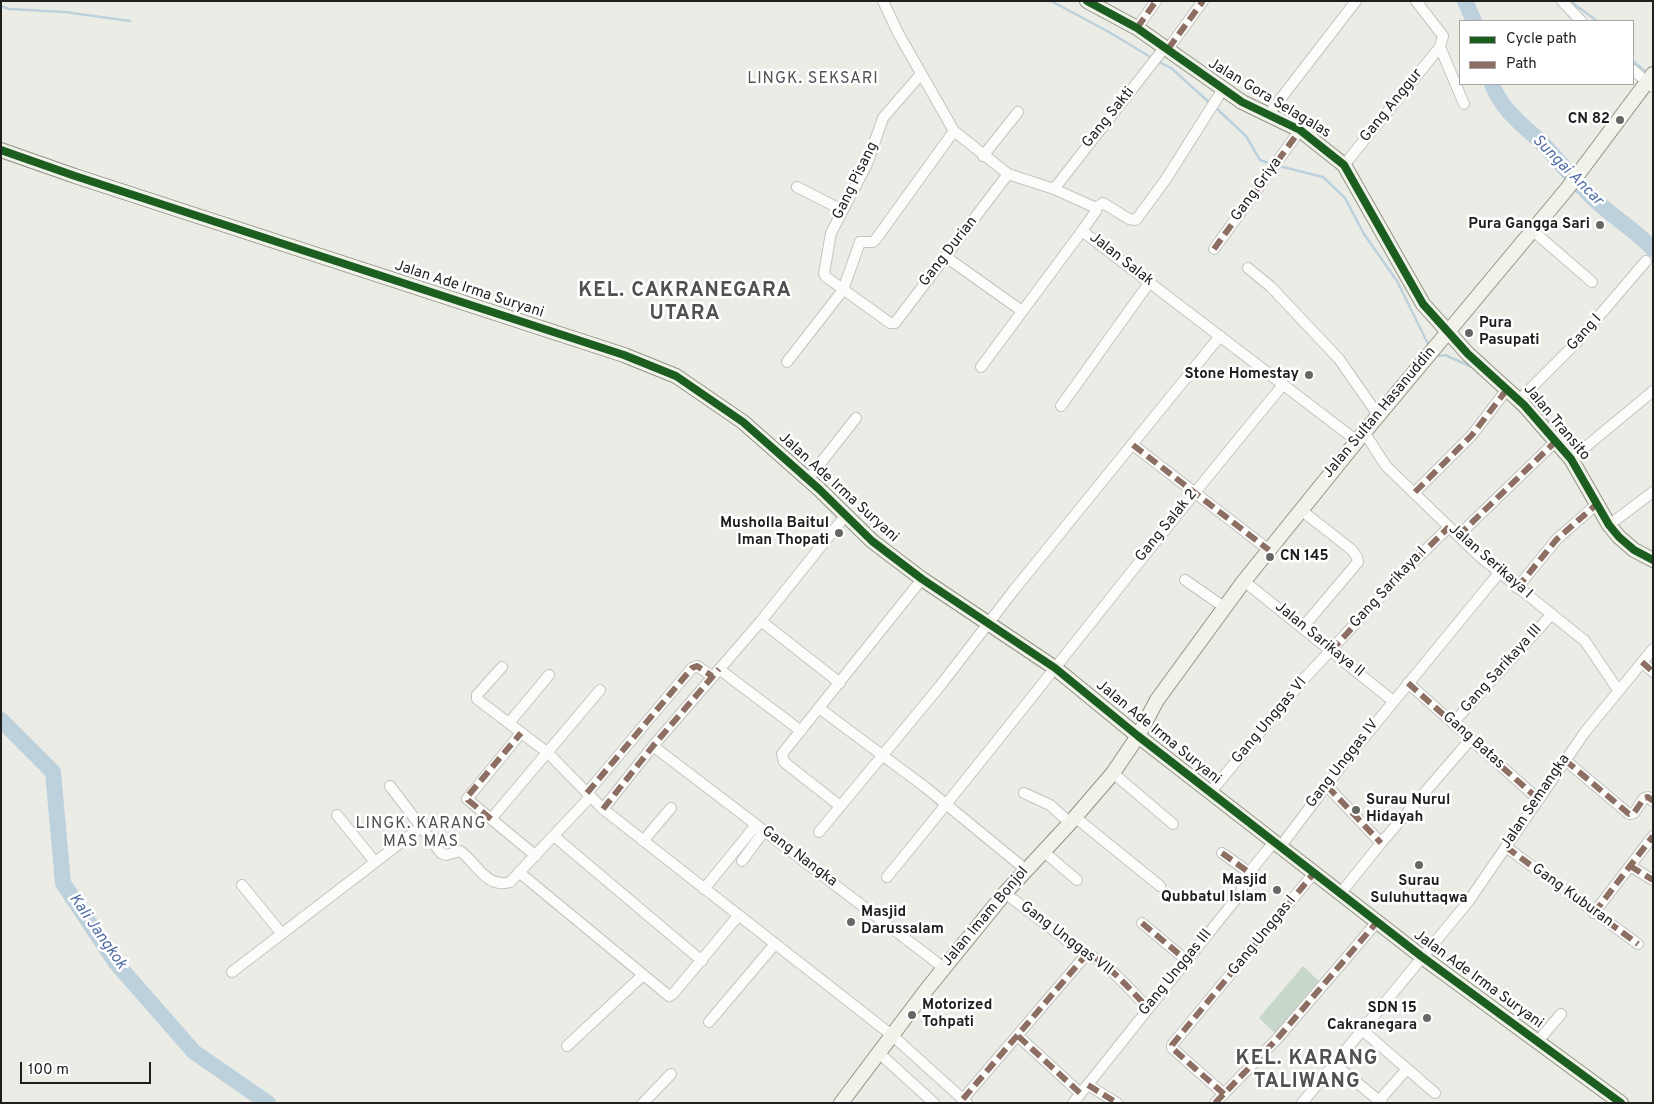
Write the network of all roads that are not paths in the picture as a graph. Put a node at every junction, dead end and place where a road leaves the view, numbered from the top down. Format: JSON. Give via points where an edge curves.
{"nodes":[{"id":1,"x":883,"y":1,"type":"edge"},
{"id":2,"x":1087,"y":1,"type":"edge"},
{"id":3,"x":1156,"y":1,"type":"edge"},
{"id":4,"x":1203,"y":1,"type":"edge"},
{"id":5,"x":1356,"y":1,"type":"edge"},
{"id":6,"x":1416,"y":1,"type":"edge"},
{"id":7,"x":1562,"y":1,"type":"edge"},
{"id":8,"x":1580,"y":20,"type":"edge"},
{"id":9,"x":1137,"y":28,"type":"junction"},
{"id":10,"x":1440,"y":47,"type":"junction"},
{"id":11,"x":1164,"y":50,"type":"junction"},
{"id":12,"x":1634,"y":71,"type":"edge"},
{"id":13,"x":921,"y":74,"type":"junction"},
{"id":14,"x":1650,"y":81,"type":"edge"},
{"id":15,"x":1220,"y":94,"type":"junction"},
{"id":16,"x":1464,"y":104,"type":"dead end"},
{"id":17,"x":1018,"y":112,"type":"dead end"},
{"id":18,"x":1268,"y":115,"type":"junction"},
{"id":19,"x":1300,"y":130,"type":"junction"},
{"id":20,"x":954,"y":131,"type":"junction"},
{"id":21,"x":1,"y":150,"type":"edge"},
{"id":22,"x":983,"y":156,"type":"junction"},
{"id":23,"x":1344,"y":165,"type":"junction"},
{"id":24,"x":1008,"y":174,"type":"junction"},
{"id":25,"x":797,"y":187,"type":"dead end"},
{"id":26,"x":1054,"y":189,"type":"junction"},
{"id":27,"x":1095,"y":208,"type":"junction"},
{"id":28,"x":842,"y":210,"type":"junction"},
{"id":29,"x":1082,"y":231,"type":"junction"},
{"id":30,"x":1533,"y":231,"type":"junction"},
{"id":31,"x":1214,"y":250,"type":"dead end"},
{"id":32,"x":946,"y":257,"type":"junction"},
{"id":33,"x":1646,"y":261,"type":"dead end"},
{"id":34,"x":1248,"y":268,"type":"dead end"},
{"id":35,"x":1149,"y":282,"type":"junction"},
{"id":36,"x":1592,"y":282,"type":"dead end"},
{"id":37,"x":843,"y":290,"type":"junction"},
{"id":38,"x":1022,"y":311,"type":"junction"},
{"id":39,"x":1448,"y":333,"type":"junction"},
{"id":40,"x":1220,"y":336,"type":"junction"},
{"id":41,"x":787,"y":362,"type":"dead end"},
{"id":42,"x":981,"y":367,"type":"dead end"},
{"id":43,"x":1283,"y":385,"type":"junction"},
{"id":44,"x":1505,"y":391,"type":"junction"},
{"id":45,"x":1653,"y":391,"type":"edge"},
{"id":46,"x":1519,"y":400,"type":"junction"},
{"id":47,"x":1061,"y":406,"type":"dead end"},
{"id":48,"x":1378,"y":415,"type":"junction"},
{"id":49,"x":856,"y":418,"type":"dead end"},
{"id":50,"x":1360,"y":436,"type":"junction"},
{"id":51,"x":1552,"y":444,"type":"junction"},
{"id":52,"x":1132,"y":445,"type":"junction"},
{"id":53,"x":1571,"y":459,"type":"junction"},
{"id":54,"x":808,"y":479,"type":"junction"},
{"id":55,"x":1195,"y":491,"type":"junction"},
{"id":56,"x":1415,"y":492,"type":"junction"},
{"id":57,"x":1653,"y":492,"type":"edge"},
{"id":58,"x":1595,"y":506,"type":"junction"},
{"id":59,"x":1301,"y":510,"type":"junction"},
{"id":60,"x":846,"y":515,"type":"junction"},
{"id":61,"x":1609,"y":525,"type":"junction"},
{"id":62,"x":1449,"y":527,"type":"junction"},
{"id":63,"x":1458,"y":536,"type":"junction"},
{"id":64,"x":1269,"y":550,"type":"junction"},
{"id":65,"x":1653,"y":560,"type":"edge"},
{"id":66,"x":1499,"y":573,"type":"junction"},
{"id":67,"x":922,"y":579,"type":"junction"},
{"id":68,"x":1185,"y":580,"type":"dead end"},
{"id":69,"x":1244,"y":581,"type":"junction"},
{"id":70,"x":1517,"y":588,"type":"junction"},
{"id":71,"x":1224,"y":607,"type":"junction"},
{"id":72,"x":1552,"y":614,"type":"junction"},
{"id":73,"x":761,"y":621,"type":"junction"},
{"id":74,"x":989,"y":622,"type":"junction"},
{"id":75,"x":1303,"y":627,"type":"junction"},
{"id":76,"x":1653,"y":649,"type":"edge"},
{"id":77,"x":1331,"y":651,"type":"junction"},
{"id":78,"x":1642,"y":662,"type":"junction"},
{"id":79,"x":502,"y":667,"type":"dead end"},
{"id":80,"x":1055,"y":668,"type":"junction"},
{"id":81,"x":1653,"y":672,"type":"edge"},
{"id":82,"x":716,"y":673,"type":"junction"},
{"id":83,"x":549,"y":674,"type":"dead end"},
{"id":84,"x":840,"y":682,"type":"junction"},
{"id":85,"x":1408,"y":683,"type":"junction"},
{"id":86,"x":600,"y":690,"type":"dead end"},
{"id":87,"x":1618,"y":690,"type":"junction"},
{"id":88,"x":1393,"y":701,"type":"junction"},
{"id":89,"x":819,"y":708,"type":"junction"},
{"id":90,"x":1453,"y":723,"type":"junction"},
{"id":91,"x":509,"y":724,"type":"junction"},
{"id":92,"x":801,"y":730,"type":"junction"},
{"id":93,"x":521,"y":733,"type":"junction"},
{"id":94,"x":1138,"y":736,"type":"junction"},
{"id":95,"x":1470,"y":740,"type":"junction"},
{"id":96,"x":653,"y":746,"type":"junction"},
{"id":97,"x":548,"y":753,"type":"junction"},
{"id":98,"x":883,"y":754,"type":"junction"},
{"id":99,"x":1565,"y":760,"type":"junction"},
{"id":100,"x":1113,"y":773,"type":"junction"},
{"id":101,"x":390,"y":786,"type":"dead end"},
{"id":102,"x":1326,"y":786,"type":"junction"},
{"id":103,"x":1024,"y":793,"type":"dead end"},
{"id":104,"x":1210,"y":793,"type":"junction"},
{"id":105,"x":589,"y":795,"type":"junction"},
{"id":106,"x":1538,"y":799,"type":"junction"},
{"id":107,"x":1653,"y":800,"type":"edge"},
{"id":108,"x":946,"y":805,"type":"junction"},
{"id":109,"x":840,"y":806,"type":"junction"},
{"id":110,"x":672,"y":808,"type":"dead end"},
{"id":111,"x":603,"y":809,"type":"junction"},
{"id":112,"x":337,"y":815,"type":"dead end"},
{"id":113,"x":491,"y":819,"type":"junction"},
{"id":114,"x":1073,"y":820,"type":"junction"},
{"id":115,"x":1173,"y":824,"type":"dead end"},
{"id":116,"x":420,"y":827,"type":"junction"},
{"id":117,"x":760,"y":828,"type":"junction"},
{"id":118,"x":819,"y":832,"type":"dead end"},
{"id":119,"x":1653,"y":836,"type":"edge"},
{"id":120,"x":554,"y":837,"type":"junction"},
{"id":121,"x":643,"y":841,"type":"junction"},
{"id":122,"x":1381,"y":843,"type":"junction"},
{"id":123,"x":1277,"y":845,"type":"junction"},
{"id":124,"x":1506,"y":847,"type":"junction"},
{"id":125,"x":1043,"y":851,"type":"junction"},
{"id":126,"x":1222,"y":853,"type":"dead end"},
{"id":127,"x":536,"y":856,"type":"junction"},
{"id":128,"x":742,"y":861,"type":"dead end"},
{"id":129,"x":375,"y":862,"type":"junction"},
{"id":130,"x":1630,"y":866,"type":"junction"},
{"id":131,"x":1025,"y":869,"type":"junction"},
{"id":132,"x":520,"y":873,"type":"junction"},
{"id":133,"x":1250,"y":873,"type":"junction"},
{"id":134,"x":1314,"y":874,"type":"junction"},
{"id":135,"x":888,"y":877,"type":"dead end"},
{"id":136,"x":1076,"y":880,"type":"dead end"},
{"id":137,"x":1653,"y":880,"type":"edge"},
{"id":138,"x":242,"y":885,"type":"dead end"},
{"id":139,"x":1160,"y":886,"type":"dead end"},
{"id":140,"x":704,"y":889,"type":"junction"},
{"id":141,"x":1005,"y":893,"type":"junction"},
{"id":142,"x":1340,"y":894,"type":"junction"},
{"id":143,"x":1594,"y":913,"type":"junction"},
{"id":144,"x":738,"y":916,"type":"junction"},
{"id":145,"x":1377,"y":922,"type":"junction"},
{"id":146,"x":1142,"y":923,"type":"dead end"},
{"id":147,"x":282,"y":934,"type":"junction"},
{"id":148,"x":775,"y":944,"type":"junction"},
{"id":149,"x":1638,"y":944,"type":"dead end"},
{"id":150,"x":1086,"y":955,"type":"junction"},
{"id":151,"x":1421,"y":956,"type":"junction"},
{"id":152,"x":702,"y":960,"type":"junction"},
{"id":153,"x":1186,"y":960,"type":"junction"},
{"id":154,"x":944,"y":968,"type":"junction"},
{"id":155,"x":232,"y":972,"type":"dead end"},
{"id":156,"x":642,"y":976,"type":"junction"},
{"id":157,"x":1147,"y":1007,"type":"junction"},
{"id":158,"x":1561,"y":1014,"type":"dead end"},
{"id":159,"x":709,"y":1022,"type":"dead end"},
{"id":160,"x":1361,"y":1029,"type":"junction"},
{"id":161,"x":894,"y":1036,"type":"junction"},
{"id":162,"x":1018,"y":1036,"type":"junction"},
{"id":163,"x":1538,"y":1041,"type":"junction"},
{"id":164,"x":567,"y":1046,"type":"dead end"},
{"id":165,"x":880,"y":1054,"type":"junction"},
{"id":166,"x":1333,"y":1063,"type":"junction"},
{"id":167,"x":1407,"y":1069,"type":"junction"},
{"id":168,"x":671,"y":1074,"type":"dead end"},
{"id":169,"x":1088,"y":1085,"type":"junction"},
{"id":170,"x":1080,"y":1093,"type":"junction"},
{"id":171,"x":1435,"y":1093,"type":"dead end"},
{"id":172,"x":1224,"y":1094,"type":"junction"},
{"id":173,"x":965,"y":1101,"type":"edge"},
{"id":174,"x":1379,"y":1102,"type":"edge"},
{"id":175,"x":644,"y":1103,"type":"edge"},
{"id":176,"x":841,"y":1103,"type":"edge"},
{"id":177,"x":934,"y":1103,"type":"edge"},
{"id":178,"x":1073,"y":1103,"type":"edge"},
{"id":179,"x":1117,"y":1103,"type":"edge"},
{"id":180,"x":1215,"y":1103,"type":"edge"},
{"id":181,"x":1302,"y":1103,"type":"edge"},
{"id":182,"x":1621,"y":1103,"type":"edge"}],
"edges":[{"from":1,"to":13,"type":"street","name":"Jalan Salak"},
{"from":2,"to":9,"type":"street","name":"Jalan Gora Selagalas"},
{"from":3,"to":9,"type":"street"},
{"from":4,"to":11,"type":"street","name":"Gang Sakti"},
{"from":5,"to":18,"type":"street"},
{"from":6,"to":10,"type":"street","via":[[1443,36]]},
{"from":7,"to":8,"type":"street"},
{"from":9,"to":11,"type":"street","name":"Jalan Gora Selagalas"},
{"from":10,"to":16,"type":"street"},
{"from":10,"to":23,"type":"street","name":"Gang Anggur"},
{"from":11,"to":15,"type":"street","name":"Jalan Gora Selagalas"},
{"from":11,"to":26,"type":"street","name":"Gang Sakti"},
{"from":12,"to":14,"type":"street"},
{"from":13,"to":20,"type":"street","name":"Jalan Salak"},
{"from":13,"to":28,"type":"street","name":"Gang Pisang","via":[[883,118],[867,164]]},
{"from":14,"to":30,"type":"street","name":"Jalan Sultan Hasanuddin"},
{"from":15,"to":18,"type":"street","name":"Jalan Gora Selagalas"},
{"from":15,"to":27,"type":"street","via":[[1136,220],[1103,203]]},
{"from":17,"to":22,"type":"street"},
{"from":18,"to":19,"type":"street","name":"Jalan Gora Selagalas"},
{"from":19,"to":23,"type":"street","name":"Jalan Gora Selagalas"},
{"from":19,"to":31,"type":"street","name":"Gang Griya"},
{"from":20,"to":22,"type":"street","name":"Jalan Salak"},
{"from":20,"to":37,"type":"street","via":[[876,239],[860,242]]},
{"from":21,"to":54,"type":"street","name":"Jalan Ade Irma Suryani","via":[[659,368],[728,411]]},
{"from":22,"to":24,"type":"street","name":"Jalan Salak"},
{"from":23,"to":39,"type":"street","name":"Jalan Gora Selagalas","via":[[1423,304]]},
{"from":24,"to":26,"type":"street","name":"Jalan Salak"},
{"from":24,"to":32,"type":"street","name":"Gang Durian"},
{"from":25,"to":28,"type":"street"},
{"from":26,"to":27,"type":"street","name":"Jalan Salak"},
{"from":27,"to":29,"type":"street","name":"Jalan Salak"},
{"from":28,"to":37,"type":"street","name":"Gang Pisang","via":[[831,233],[824,271],[826,278]]},
{"from":29,"to":35,"type":"street","name":"Jalan Salak"},
{"from":29,"to":38,"type":"street"},
{"from":30,"to":36,"type":"street"},
{"from":30,"to":39,"type":"street","name":"Jalan Sultan Hasanuddin"},
{"from":32,"to":37,"type":"street","name":"Gang Durian","via":[[893,324]]},
{"from":32,"to":38,"type":"street"},
{"from":33,"to":46,"type":"street","name":"Gang I","via":[[1576,343]]},
{"from":34,"to":48,"type":"street","via":[[1271,287],[1339,359]]},
{"from":35,"to":40,"type":"street","name":"Jalan Salak"},
{"from":35,"to":47,"type":"street"},
{"from":37,"to":41,"type":"street"},
{"from":38,"to":42,"type":"street"},
{"from":39,"to":44,"type":"street","name":"Jalan Transito"},
{"from":39,"to":48,"type":"street","name":"Jalan Sultan Hasanuddin"},
{"from":40,"to":43,"type":"street","name":"Jalan Salak"},
{"from":40,"to":52,"type":"street"},
{"from":43,"to":50,"type":"street","name":"Jalan Salak"},
{"from":43,"to":55,"type":"street","name":"Gang Salak 2"},
{"from":44,"to":46,"type":"street","name":"Jalan Transito"},
{"from":44,"to":56,"type":"street","via":[[1472,435]]},
{"from":45,"to":53,"type":"street"},
{"from":46,"to":51,"type":"street","name":"Jalan Transito"},
{"from":48,"to":50,"type":"street","name":"Jalan Sultan Hasanuddin"},
{"from":49,"to":54,"type":"street"},
{"from":50,"to":56,"type":"street","name":"Jalan Serikaya I"},
{"from":50,"to":59,"type":"street","name":"Jalan Sultan Hasanuddin"},
{"from":51,"to":53,"type":"street","name":"Jalan Transito"},
{"from":51,"to":63,"type":"street"},
{"from":52,"to":55,"type":"street"},
{"from":52,"to":74,"type":"street"},
{"from":53,"to":58,"type":"street","name":"Jalan Transito"},
{"from":54,"to":60,"type":"street","name":"Jalan Ade Irma Suryani"},
{"from":55,"to":64,"type":"street"},
{"from":55,"to":80,"type":"street","name":"Gang Salak 2"},
{"from":56,"to":62,"type":"street","name":"Jalan Serikaya I"},
{"from":57,"to":61,"type":"street"},
{"from":58,"to":61,"type":"street","name":"Jalan Transito"},
{"from":58,"to":70,"type":"street","via":[[1557,539]]},
{"from":59,"to":64,"type":"street","name":"Jalan Sultan Hasanuddin"},
{"from":59,"to":75,"type":"street","via":[[1352,550],[1358,562]]},
{"from":60,"to":67,"type":"street","name":"Jalan Ade Irma Suryani","via":[[872,541]]},
{"from":60,"to":73,"type":"street"},
{"from":61,"to":65,"type":"street","name":"Jalan Transito","via":[[1626,544]]},
{"from":62,"to":63,"type":"street","name":"Jalan Serikaya I"},
{"from":62,"to":77,"type":"street","name":"Gang Sarikaya I"},
{"from":63,"to":66,"type":"street","name":"Jalan Serikaya I"},
{"from":64,"to":69,"type":"street","name":"Jalan Sultan Hasanuddin"},
{"from":66,"to":70,"type":"street","name":"Jalan Serikaya I"},
{"from":66,"to":85,"type":"street","name":"Gang Unggas IV"},
{"from":67,"to":74,"type":"street","name":"Jalan Ade Irma Suryani"},
{"from":67,"to":84,"type":"street"},
{"from":68,"to":71,"type":"street"},
{"from":69,"to":71,"type":"street","name":"Jalan Sultan Hasanuddin"},
{"from":69,"to":75,"type":"street","name":"Jalan Sarikaya II"},
{"from":70,"to":72,"type":"street","name":"Jalan Serikaya I"},
{"from":71,"to":94,"type":"street","name":"Jalan Sultan Hasanuddin","via":[[1157,700]]},
{"from":72,"to":87,"type":"street","name":"Jalan Serikaya I","via":[[1585,641]]},
{"from":72,"to":90,"type":"street","name":"Gang Sarikaya III"},
{"from":73,"to":82,"type":"street"},
{"from":73,"to":84,"type":"street"},
{"from":74,"to":80,"type":"street","name":"Jalan Ade Irma Suryani"},
{"from":74,"to":98,"type":"street"},
{"from":75,"to":77,"type":"street","name":"Jalan Sarikaya II"},
{"from":76,"to":78,"type":"street","name":"Jalan Semangka"},
{"from":77,"to":88,"type":"street","name":"Jalan Sarikaya II"},
{"from":77,"to":104,"type":"street","name":"Gang Unggas VI"},
{"from":78,"to":81,"type":"street"},
{"from":78,"to":87,"type":"street","name":"Jalan Semangka"},
{"from":79,"to":91,"type":"street","via":[[477,697]]},
{"from":80,"to":94,"type":"street","name":"Jalan Ade Irma Suryani"},
{"from":80,"to":108,"type":"street","name":"Gang Salak 2"},
{"from":82,"to":92,"type":"street"},
{"from":82,"to":96,"type":"street"},
{"from":82,"to":105,"type":"street","via":[[694,666]]},
{"from":83,"to":91,"type":"street"},
{"from":84,"to":89,"type":"street"},
{"from":85,"to":88,"type":"street","name":"Gang Unggas IV"},
{"from":85,"to":90,"type":"street","name":"Gang Batas"},
{"from":86,"to":97,"type":"street"},
{"from":87,"to":99,"type":"street","name":"Jalan Semangka"},
{"from":88,"to":102,"type":"street","name":"Gang Unggas IV"},
{"from":89,"to":92,"type":"street"},
{"from":89,"to":98,"type":"street"},
{"from":90,"to":95,"type":"street","name":"Gang Batas"},
{"from":91,"to":93,"type":"street"},
{"from":92,"to":109,"type":"street","via":[[783,752],[782,759]]},
{"from":93,"to":97,"type":"street"},
{"from":93,"to":113,"type":"street","via":[[467,797]]},
{"from":94,"to":100,"type":"street","name":"Jalan Imam Bonjol"},
{"from":94,"to":104,"type":"street","name":"Jalan Ade Irma Suryani"},
{"from":95,"to":106,"type":"street","name":"Gang Batas"},
{"from":95,"to":122,"type":"street"},
{"from":96,"to":111,"type":"street"},
{"from":96,"to":117,"type":"street","name":"Gang Nangka"},
{"from":97,"to":105,"type":"street"},
{"from":97,"to":113,"type":"street"},
{"from":98,"to":108,"type":"street"},
{"from":98,"to":109,"type":"street"},
{"from":99,"to":106,"type":"street","name":"Jalan Semangka"},
{"from":99,"to":107,"type":"street","via":[[1629,814],[1634,813],[1644,798]]},
{"from":100,"to":114,"type":"street","name":"Jalan Imam Bonjol"},
{"from":100,"to":115,"type":"street"},
{"from":101,"to":116,"type":"street"},
{"from":102,"to":122,"type":"street"},
{"from":102,"to":123,"type":"street","name":"Gang Unggas IV"},
{"from":103,"to":114,"type":"street"},
{"from":104,"to":123,"type":"street","name":"Jalan Ade Irma Suryani"},
{"from":105,"to":111,"type":"street"},
{"from":105,"to":120,"type":"street"},
{"from":106,"to":124,"type":"street","name":"Jalan Semangka"},
{"from":108,"to":131,"type":"street"},
{"from":108,"to":135,"type":"street","name":"Gang Salak 2"},
{"from":109,"to":118,"type":"street"},
{"from":110,"to":121,"type":"street"},
{"from":111,"to":121,"type":"street"},
{"from":112,"to":129,"type":"street"},
{"from":113,"to":127,"type":"street"},
{"from":114,"to":125,"type":"street","name":"Jalan Imam Bonjol"},
{"from":114,"to":139,"type":"street"},
{"from":116,"to":129,"type":"street"},
{"from":116,"to":132,"type":"street","via":[[441,853],[446,855],[460,851],[493,882],[510,882]]},
{"from":117,"to":128,"type":"street"},
{"from":117,"to":140,"type":"street"},
{"from":117,"to":154,"type":"street","name":"Gang Nangka"},
{"from":119,"to":130,"type":"street"},
{"from":120,"to":127,"type":"street"},
{"from":120,"to":152,"type":"street"},
{"from":121,"to":140,"type":"street"},
{"from":122,"to":142,"type":"street"},
{"from":123,"to":133,"type":"street","name":"Gang Unggas III"},
{"from":123,"to":134,"type":"street","name":"Jalan Ade Irma Suryani"},
{"from":124,"to":143,"type":"street","name":"Gang Kuburan"},
{"from":124,"to":151,"type":"street","name":"Jalan Semangka","via":[[1468,902]]},
{"from":125,"to":131,"type":"street","name":"Jalan Imam Bonjol"},
{"from":125,"to":136,"type":"street"},
{"from":126,"to":133,"type":"street"},
{"from":127,"to":132,"type":"street"},
{"from":129,"to":147,"type":"street"},
{"from":130,"to":137,"type":"street"},
{"from":130,"to":143,"type":"street"},
{"from":131,"to":141,"type":"street","name":"Jalan Imam Bonjol"},
{"from":132,"to":156,"type":"street"},
{"from":133,"to":153,"type":"street","name":"Gang Unggas III","via":[[1242,881],[1241,892]]},
{"from":134,"to":142,"type":"street","name":"Jalan Ade Irma Suryani"},
{"from":134,"to":172,"type":"street","name":"Gang Unggas I","via":[[1172,1046]]},
{"from":138,"to":147,"type":"street"},
{"from":140,"to":144,"type":"street"},
{"from":141,"to":150,"type":"street","name":"Gang Unggas VII"},
{"from":141,"to":154,"type":"street","name":"Jalan Imam Bonjol"},
{"from":142,"to":145,"type":"street","name":"Jalan Ade Irma Suryani"},
{"from":143,"to":149,"type":"street","name":"Gang Kuburan"},
{"from":144,"to":148,"type":"street"},
{"from":144,"to":152,"type":"street"},
{"from":145,"to":151,"type":"street","name":"Jalan Ade Irma Suryani"},
{"from":145,"to":172,"type":"street","via":[[1277,1039]]},
{"from":146,"to":153,"type":"street"},
{"from":147,"to":155,"type":"street"},
{"from":148,"to":159,"type":"street"},
{"from":148,"to":161,"type":"street"},
{"from":150,"to":157,"type":"street","name":"Gang Unggas VII","via":[[1091,955],[1108,968]]},
{"from":150,"to":162,"type":"street"},
{"from":151,"to":160,"type":"street","name":"Jalan Semangka"},
{"from":151,"to":163,"type":"street","name":"Jalan Ade Irma Suryani"},
{"from":152,"to":156,"type":"street","via":[[671,996],[665,995]]},
{"from":153,"to":157,"type":"street","name":"Gang Unggas III"},
{"from":154,"to":161,"type":"street","name":"Jalan Imam Bonjol"},
{"from":156,"to":164,"type":"street"},
{"from":157,"to":169,"type":"street","name":"Gang Unggas III"},
{"from":158,"to":163,"type":"street"},
{"from":160,"to":166,"type":"street","name":"Jalan Semangka"},
{"from":160,"to":167,"type":"street"},
{"from":161,"to":165,"type":"street","name":"Jalan Imam Bonjol"},
{"from":161,"to":173,"type":"street"},
{"from":162,"to":170,"type":"street"},
{"from":162,"to":173,"type":"street"},
{"from":163,"to":182,"type":"street","name":"Jalan Ade Irma Suryani"},
{"from":165,"to":176,"type":"street","name":"Jalan Imam Bonjol"},
{"from":165,"to":177,"type":"street"},
{"from":166,"to":174,"type":"street"},
{"from":166,"to":181,"type":"street","name":"Jalan Semangka"},
{"from":167,"to":171,"type":"street"},
{"from":167,"to":174,"type":"street"},
{"from":168,"to":175,"type":"street"},
{"from":169,"to":170,"type":"street","name":"Gang Unggas III"},
{"from":169,"to":179,"type":"street"},
{"from":170,"to":178,"type":"street","name":"Gang Unggas III"},
{"from":172,"to":180,"type":"street"}]}
